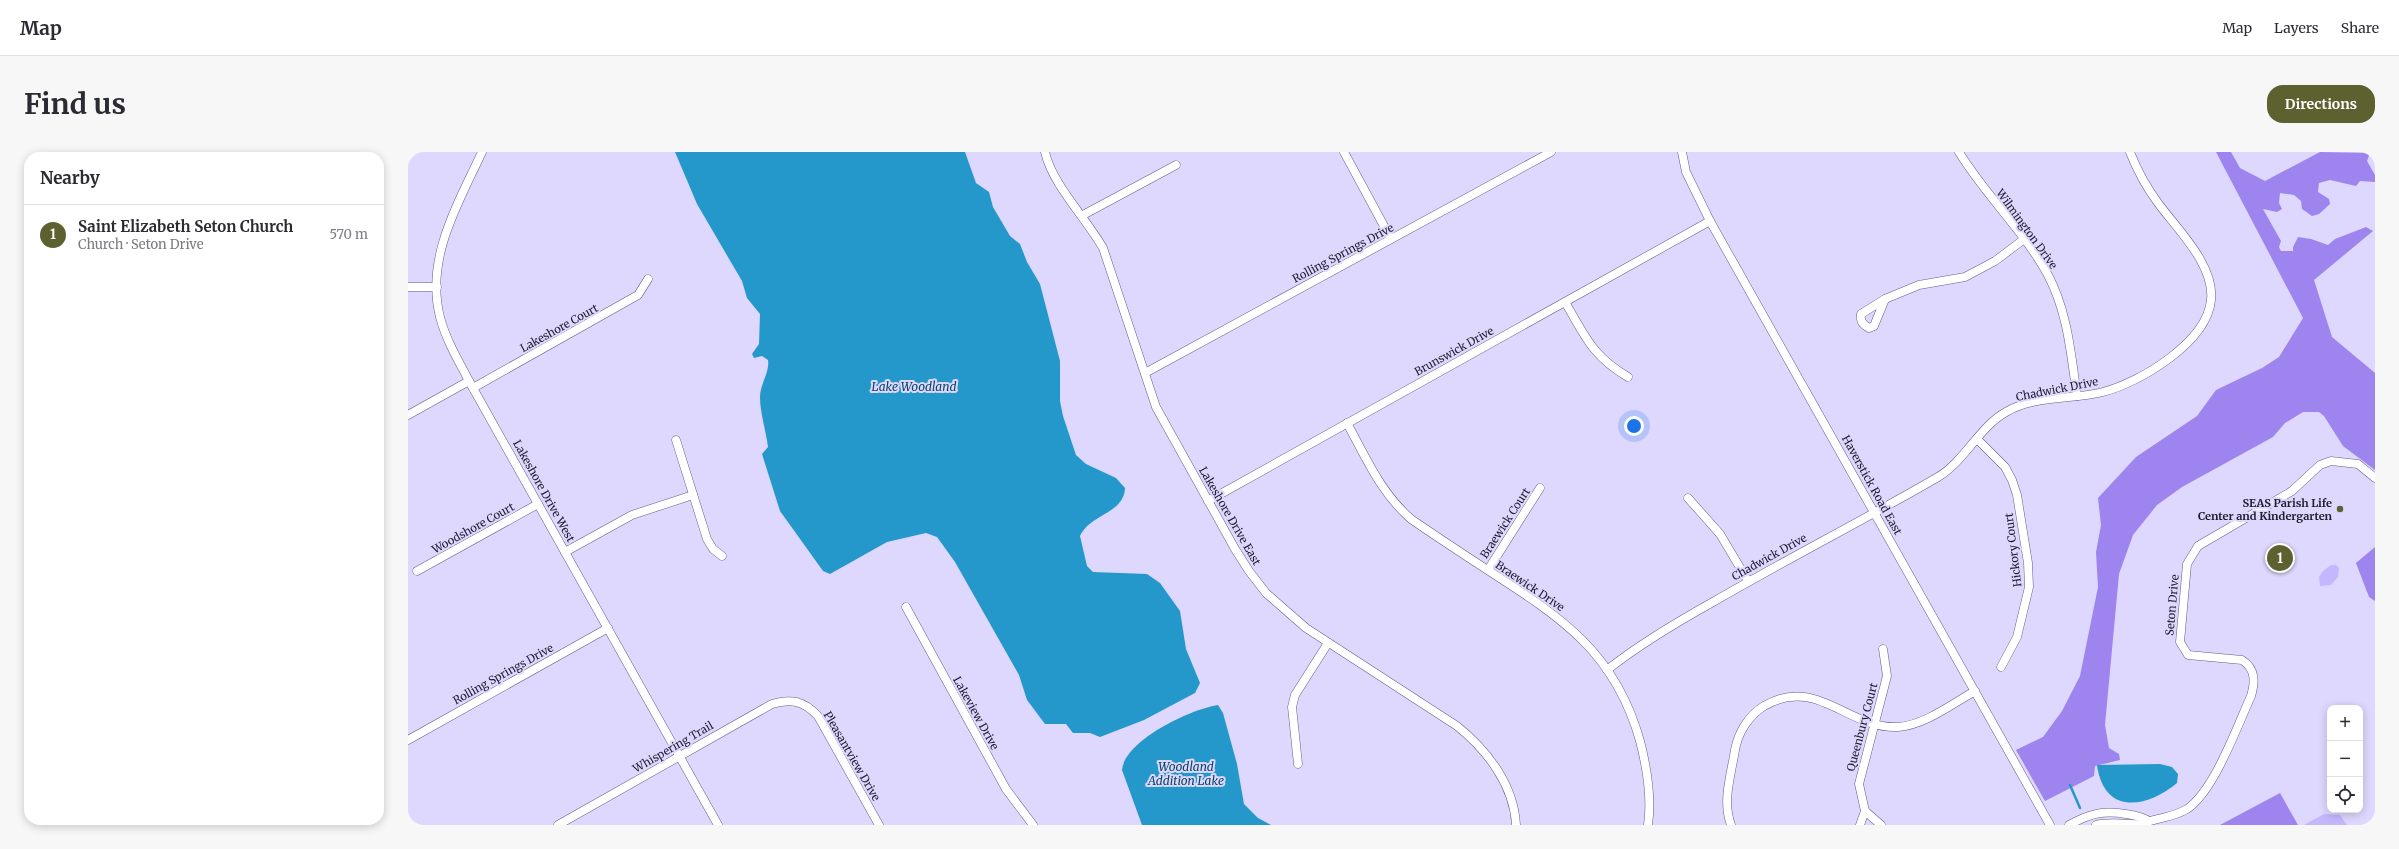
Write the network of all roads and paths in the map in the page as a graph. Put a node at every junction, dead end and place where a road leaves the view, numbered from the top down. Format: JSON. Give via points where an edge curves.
{"nodes":[{"id":1,"x":482,"y":152,"type":"edge"},
{"id":2,"x":1045,"y":152,"type":"edge"},
{"id":3,"x":1344,"y":152,"type":"edge"},
{"id":4,"x":1551,"y":152,"type":"edge"},
{"id":5,"x":1682,"y":152,"type":"edge"},
{"id":6,"x":1959,"y":152,"type":"edge"},
{"id":7,"x":2130,"y":152,"type":"edge"},
{"id":8,"x":1176,"y":165,"type":"dead end"},
{"id":9,"x":1083,"y":215,"type":"junction"},
{"id":10,"x":1710,"y":221,"type":"junction"},
{"id":11,"x":1391,"y":240,"type":"junction"},
{"id":12,"x":2023,"y":240,"type":"junction"},
{"id":13,"x":648,"y":279,"type":"dead end"},
{"id":14,"x":408,"y":287,"type":"edge"},
{"id":15,"x":437,"y":287,"type":"junction"},
{"id":16,"x":1885,"y":299,"type":"dead end"},
{"id":17,"x":1565,"y":302,"type":"junction"},
{"id":18,"x":1145,"y":373,"type":"junction"},
{"id":19,"x":1628,"y":378,"type":"dead end"},
{"id":20,"x":471,"y":385,"type":"junction"},
{"id":21,"x":2077,"y":396,"type":"junction"},
{"id":22,"x":408,"y":415,"type":"edge"},
{"id":23,"x":1347,"y":424,"type":"junction"},
{"id":24,"x":1977,"y":439,"type":"junction"},
{"id":25,"x":676,"y":440,"type":"dead end"},
{"id":26,"x":2375,"y":478,"type":"edge"},
{"id":27,"x":1540,"y":488,"type":"dead end"},
{"id":28,"x":692,"y":494,"type":"junction"},
{"id":29,"x":1688,"y":498,"type":"dead end"},
{"id":30,"x":1208,"y":501,"type":"junction"},
{"id":31,"x":538,"y":504,"type":"junction"},
{"id":32,"x":1874,"y":512,"type":"junction"},
{"id":33,"x":565,"y":552,"type":"junction"},
{"id":34,"x":722,"y":556,"type":"dead end"},
{"id":35,"x":1488,"y":570,"type":"junction"},
{"id":36,"x":418,"y":571,"type":"dead end"},
{"id":37,"x":1748,"y":581,"type":"junction"},
{"id":38,"x":906,"y":607,"type":"dead end"},
{"id":39,"x":608,"y":628,"type":"junction"},
{"id":40,"x":1328,"y":642,"type":"junction"},
{"id":41,"x":1884,"y":649,"type":"dead end"},
{"id":42,"x":2001,"y":667,"type":"dead end"},
{"id":43,"x":1607,"y":670,"type":"junction"},
{"id":44,"x":1974,"y":691,"type":"junction"},
{"id":45,"x":802,"y":703,"type":"joint"},
{"id":46,"x":1874,"y":724,"type":"junction"},
{"id":47,"x":408,"y":740,"type":"edge"},
{"id":48,"x":680,"y":756,"type":"junction"},
{"id":49,"x":1298,"y":764,"type":"dead end"},
{"id":50,"x":1865,"y":811,"type":"junction"},
{"id":51,"x":2146,"y":820,"type":"junction"},
{"id":52,"x":558,"y":825,"type":"edge"},
{"id":53,"x":718,"y":825,"type":"edge"},
{"id":54,"x":879,"y":825,"type":"edge"},
{"id":55,"x":1033,"y":825,"type":"edge"},
{"id":56,"x":1516,"y":825,"type":"edge"},
{"id":57,"x":1648,"y":825,"type":"edge"},
{"id":58,"x":1731,"y":825,"type":"edge"},
{"id":59,"x":1860,"y":825,"type":"edge"},
{"id":60,"x":1881,"y":825,"type":"edge"},
{"id":61,"x":2050,"y":825,"type":"edge"},
{"id":62,"x":2069,"y":825,"type":"edge"},
{"id":63,"x":2096,"y":825,"type":"edge"}],
"edges":[{"from":1,"to":15,"type":"street","name":"Lakeshore Drive West","via":[[447,229],[440,254]]},
{"from":2,"to":9,"type":"street","name":"Lakeshore Drive East","via":[[1051,171]]},
{"from":3,"to":11,"type":"street"},
{"from":4,"to":11,"type":"street","name":"Rolling Springs Drive"},
{"from":5,"to":10,"type":"street","name":"Haverstick Road East","via":[[1686,172]]},
{"from":6,"to":12,"type":"street","name":"Wilmington Drive"},
{"from":7,"to":21,"type":"street","name":"Chadwick Drive","via":[[2147,187],[2194,248],[2207,274],[2211,289],[2210,308],[2200,330],[2166,360],[2125,384],[2103,392]]},
{"from":8,"to":9,"type":"street"},
{"from":9,"to":18,"type":"street","name":"Lakeshore Drive East","via":[[1103,248]]},
{"from":10,"to":17,"type":"street","name":"Brunswick Drive"},
{"from":10,"to":32,"type":"street","name":"Haverstick Road East"},
{"from":11,"to":18,"type":"street","name":"Rolling Springs Drive"},
{"from":12,"to":16,"type":"street","via":[[1995,261],[1965,277],[1920,285]]},
{"from":12,"to":21,"type":"street","name":"Wilmington Drive","via":[[2048,275],[2059,301],[2069,338]]},
{"from":13,"to":20,"type":"street","name":"Lakeshore Court","via":[[641,292],[633,298]]},
{"from":14,"to":15,"type":"street"},
{"from":15,"to":20,"type":"street","name":"Lakeshore Drive West","via":[[440,317],[447,338]]},
{"from":17,"to":19,"type":"street","via":[[1599,357]]},
{"from":17,"to":23,"type":"street","name":"Brunswick Drive"},
{"from":18,"to":30,"type":"street","name":"Lakeshore Drive East","via":[[1160,415]]},
{"from":20,"to":22,"type":"street","name":"Lakeshore Court"},
{"from":20,"to":31,"type":"street","name":"Lakeshore Drive West"},
{"from":21,"to":24,"type":"street","name":"Chadwick Drive","via":[[2027,404],[2006,412]]},
{"from":23,"to":30,"type":"street","name":"Brunswick Drive"},
{"from":23,"to":35,"type":"street","name":"Braewick Drive","via":[[1381,487],[1396,506],[1411,519]]},
{"from":24,"to":32,"type":"street","name":"Chadwick Drive","via":[[1941,475]]},
{"from":24,"to":42,"type":"street","name":"Hickory Court","via":[[2005,467],[2012,480],[2017,495],[2028,563],[2029,587],[2017,637]]},
{"from":25,"to":28,"type":"street"},
{"from":26,"to":51,"type":"street","name":"Seton Drive","via":[[2358,464],[2331,461],[2320,465],[2292,491],[2206,540],[2192,554],[2187,564],[2180,642],[2183,650],[2188,655],[2197,657],[2242,660],[2251,668],[2255,680],[2238,726],[2201,796],[2176,815]]},
{"from":27,"to":35,"type":"street","name":"Braewick Court"},
{"from":28,"to":33,"type":"street","via":[[632,515]]},
{"from":28,"to":34,"type":"street","via":[[710,544]]},
{"from":29,"to":37,"type":"street","via":[[1720,534]]},
{"from":30,"to":40,"type":"street","name":"Lakeshore Drive East","via":[[1234,549],[1266,593],[1288,614]]},
{"from":31,"to":33,"type":"street","name":"Lakeshore Drive West"},
{"from":31,"to":36,"type":"street","name":"Woodshore Court"},
{"from":32,"to":37,"type":"street","name":"Chadwick Drive"},
{"from":32,"to":44,"type":"street","name":"Haverstick Road East"},
{"from":33,"to":39,"type":"street","name":"Lakeshore Drive West"},
{"from":35,"to":43,"type":"street","name":"Braewick Drive","via":[[1557,615],[1589,647]]},
{"from":37,"to":43,"type":"street","name":"Chadwick Drive","via":[[1666,630]]},
{"from":38,"to":55,"type":"street","name":"Lakeview Drive","via":[[1002,782],[1021,812]]},
{"from":39,"to":47,"type":"street","name":"Rolling Springs Drive"},
{"from":39,"to":48,"type":"street","name":"Lakeshore Drive West"},
{"from":40,"to":49,"type":"street","via":[[1295,695],[1292,707]]},
{"from":40,"to":56,"type":"street","name":"Lakeshore Drive East","via":[[1472,738],[1485,751],[1500,774],[1511,801]]},
{"from":41,"to":46,"type":"street","name":"Queenbury Court","via":[[1887,676]]},
{"from":43,"to":57,"type":"street","name":"Braewick Drive","via":[[1631,714],[1644,759],[1649,791]]},
{"from":44,"to":46,"type":"street","via":[[1921,721],[1909,725],[1894,727]]},
{"from":44,"to":61,"type":"street","name":"Haverstick Road East"},
{"from":45,"to":48,"type":"street","name":"Whispering Trail","via":[[784,700],[772,704]]},
{"from":45,"to":54,"type":"street","name":"Pleasantview Drive","via":[[818,716]]},
{"from":46,"to":50,"type":"street","name":"Queenbury Court","via":[[1859,784]]},
{"from":46,"to":58,"type":"street","via":[[1820,699],[1806,696],[1773,701],[1757,711],[1746,724],[1736,746],[1727,798],[1727,812]]},
{"from":48,"to":52,"type":"street","name":"Whispering Trail"},
{"from":48,"to":53,"type":"street","name":"Lakeshore Drive West"},
{"from":50,"to":59,"type":"street"},
{"from":50,"to":60,"type":"street"},
{"from":51,"to":62,"type":"street","name":"Seton Drive","via":[[2141,817],[2104,812],[2090,814]]},
{"from":51,"to":63,"type":"street","name":"Seton Drive","via":[[2140,824]]}]}
